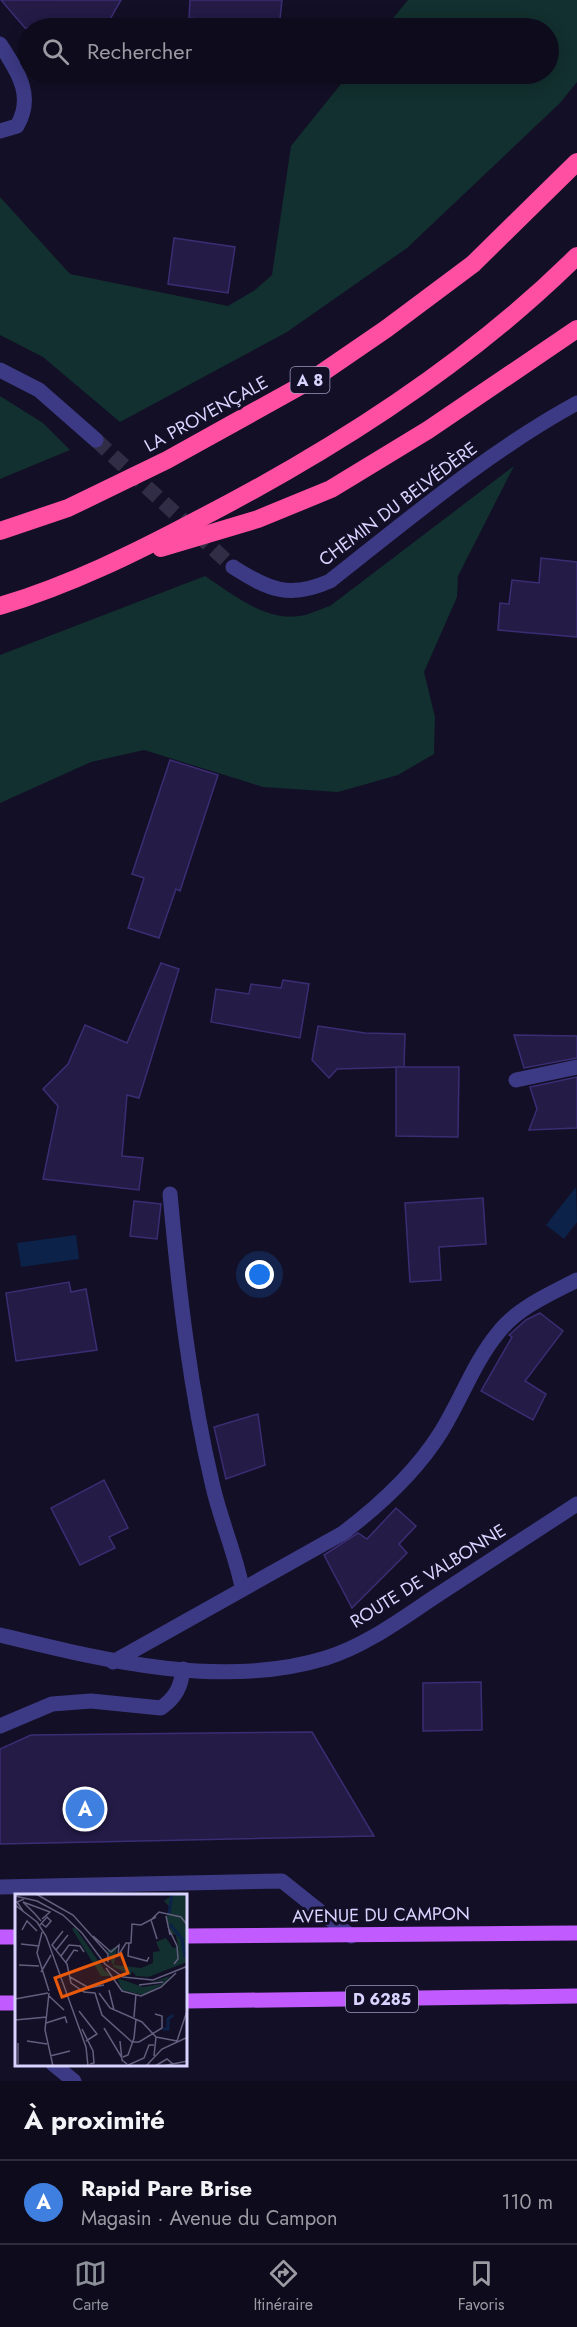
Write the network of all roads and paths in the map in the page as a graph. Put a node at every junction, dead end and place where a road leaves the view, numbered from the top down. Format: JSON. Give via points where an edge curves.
{"nodes":[{"id":1,"x":0,"y":44,"type":"edge"},
{"id":2,"x":18,"y":77,"type":"edge"},
{"id":3,"x":22,"y":84,"type":"edge"},
{"id":4,"x":0,"y":131,"type":"edge"},
{"id":5,"x":577,"y":162,"type":"edge"},
{"id":6,"x":577,"y":256,"type":"edge"},
{"id":7,"x":577,"y":329,"type":"edge"},
{"id":8,"x":0,"y":370,"type":"edge"},
{"id":9,"x":577,"y":403,"type":"edge"},
{"id":10,"x":96,"y":440,"type":"tunnel mouth"},
{"id":11,"x":0,"y":531,"type":"edge"},
{"id":12,"x":117,"y":562,"type":"junction"},
{"id":13,"x":233,"y":567,"type":"tunnel mouth"},
{"id":14,"x":0,"y":606,"type":"edge"},
{"id":15,"x":577,"y":1067,"type":"edge"},
{"id":16,"x":516,"y":1080,"type":"dead end"},
{"id":17,"x":170,"y":1194,"type":"dead end"},
{"id":18,"x":577,"y":1280,"type":"edge"},
{"id":19,"x":577,"y":1504,"type":"edge"},
{"id":20,"x":242,"y":1587,"type":"junction"},
{"id":21,"x":0,"y":1635,"type":"edge"},
{"id":22,"x":113,"y":1662,"type":"junction"},
{"id":23,"x":183,"y":1669,"type":"junction"},
{"id":24,"x":0,"y":1725,"type":"edge"},
{"id":25,"x":0,"y":1887,"type":"edge"},
{"id":26,"x":577,"y":1933,"type":"edge"},
{"id":27,"x":188,"y":1936,"type":"edge"},
{"id":28,"x":351,"y":1936,"type":"junction"},
{"id":29,"x":577,"y":1996,"type":"edge"},
{"id":30,"x":188,"y":2001,"type":"edge"},
{"id":31,"x":55,"y":2066,"type":"edge"},
{"id":32,"x":74,"y":2081,"type":"edge"}],
"edges":[{"from":1,"to":2,"type":"street"},
{"from":3,"to":4,"type":"street","via":[[24,113],[17,126]]},
{"from":5,"to":11,"type":"highway","name":"LA PROVENÇALE","number":"A 8","via":[[473,264],[313,379],[167,460],[68,508]]},
{"from":6,"to":12,"type":"highway","via":[[470,348],[365,425],[249,494]]},
{"from":7,"to":12,"type":"highway","via":[[420,435],[331,489],[258,519]]},
{"from":8,"to":10,"type":"street","via":[[39,390]]},
{"from":9,"to":13,"type":"street","name":"CHEMIN DU BELVÉDÈRE","via":[[543,421],[466,476],[330,581],[308,590],[283,591],[254,581]]},
{"from":12,"to":14,"type":"highway"},
{"from":15,"to":16,"type":"street"},
{"from":17,"to":20,"type":"street","via":[[182,1328],[213,1488]]},
{"from":18,"to":20,"type":"street","via":[[530,1305],[498,1333],[440,1433],[370,1513],[342,1533]]},
{"from":19,"to":23,"type":"street","name":"ROUTE DE VALBONNE","via":[[393,1624],[328,1658],[286,1668]]},
{"from":20,"to":22,"type":"street"},
{"from":21,"to":22,"type":"street","name":"ROUTE DE VALBONNE"},
{"from":22,"to":23,"type":"street","name":"ROUTE DE VALBONNE"},
{"from":23,"to":24,"type":"street","via":[[173,1699],[161,1708],[91,1701],[52,1704]]},
{"from":25,"to":28,"type":"street","via":[[282,1881]]},
{"from":26,"to":28,"type":"main road","name":"AVENUE DU CAMPON"},
{"from":27,"to":28,"type":"main road","name":"AVENUE DU CAMPON"},
{"from":29,"to":30,"type":"main road","number":"D 6285"},
{"from":31,"to":32,"type":"street"}]}
